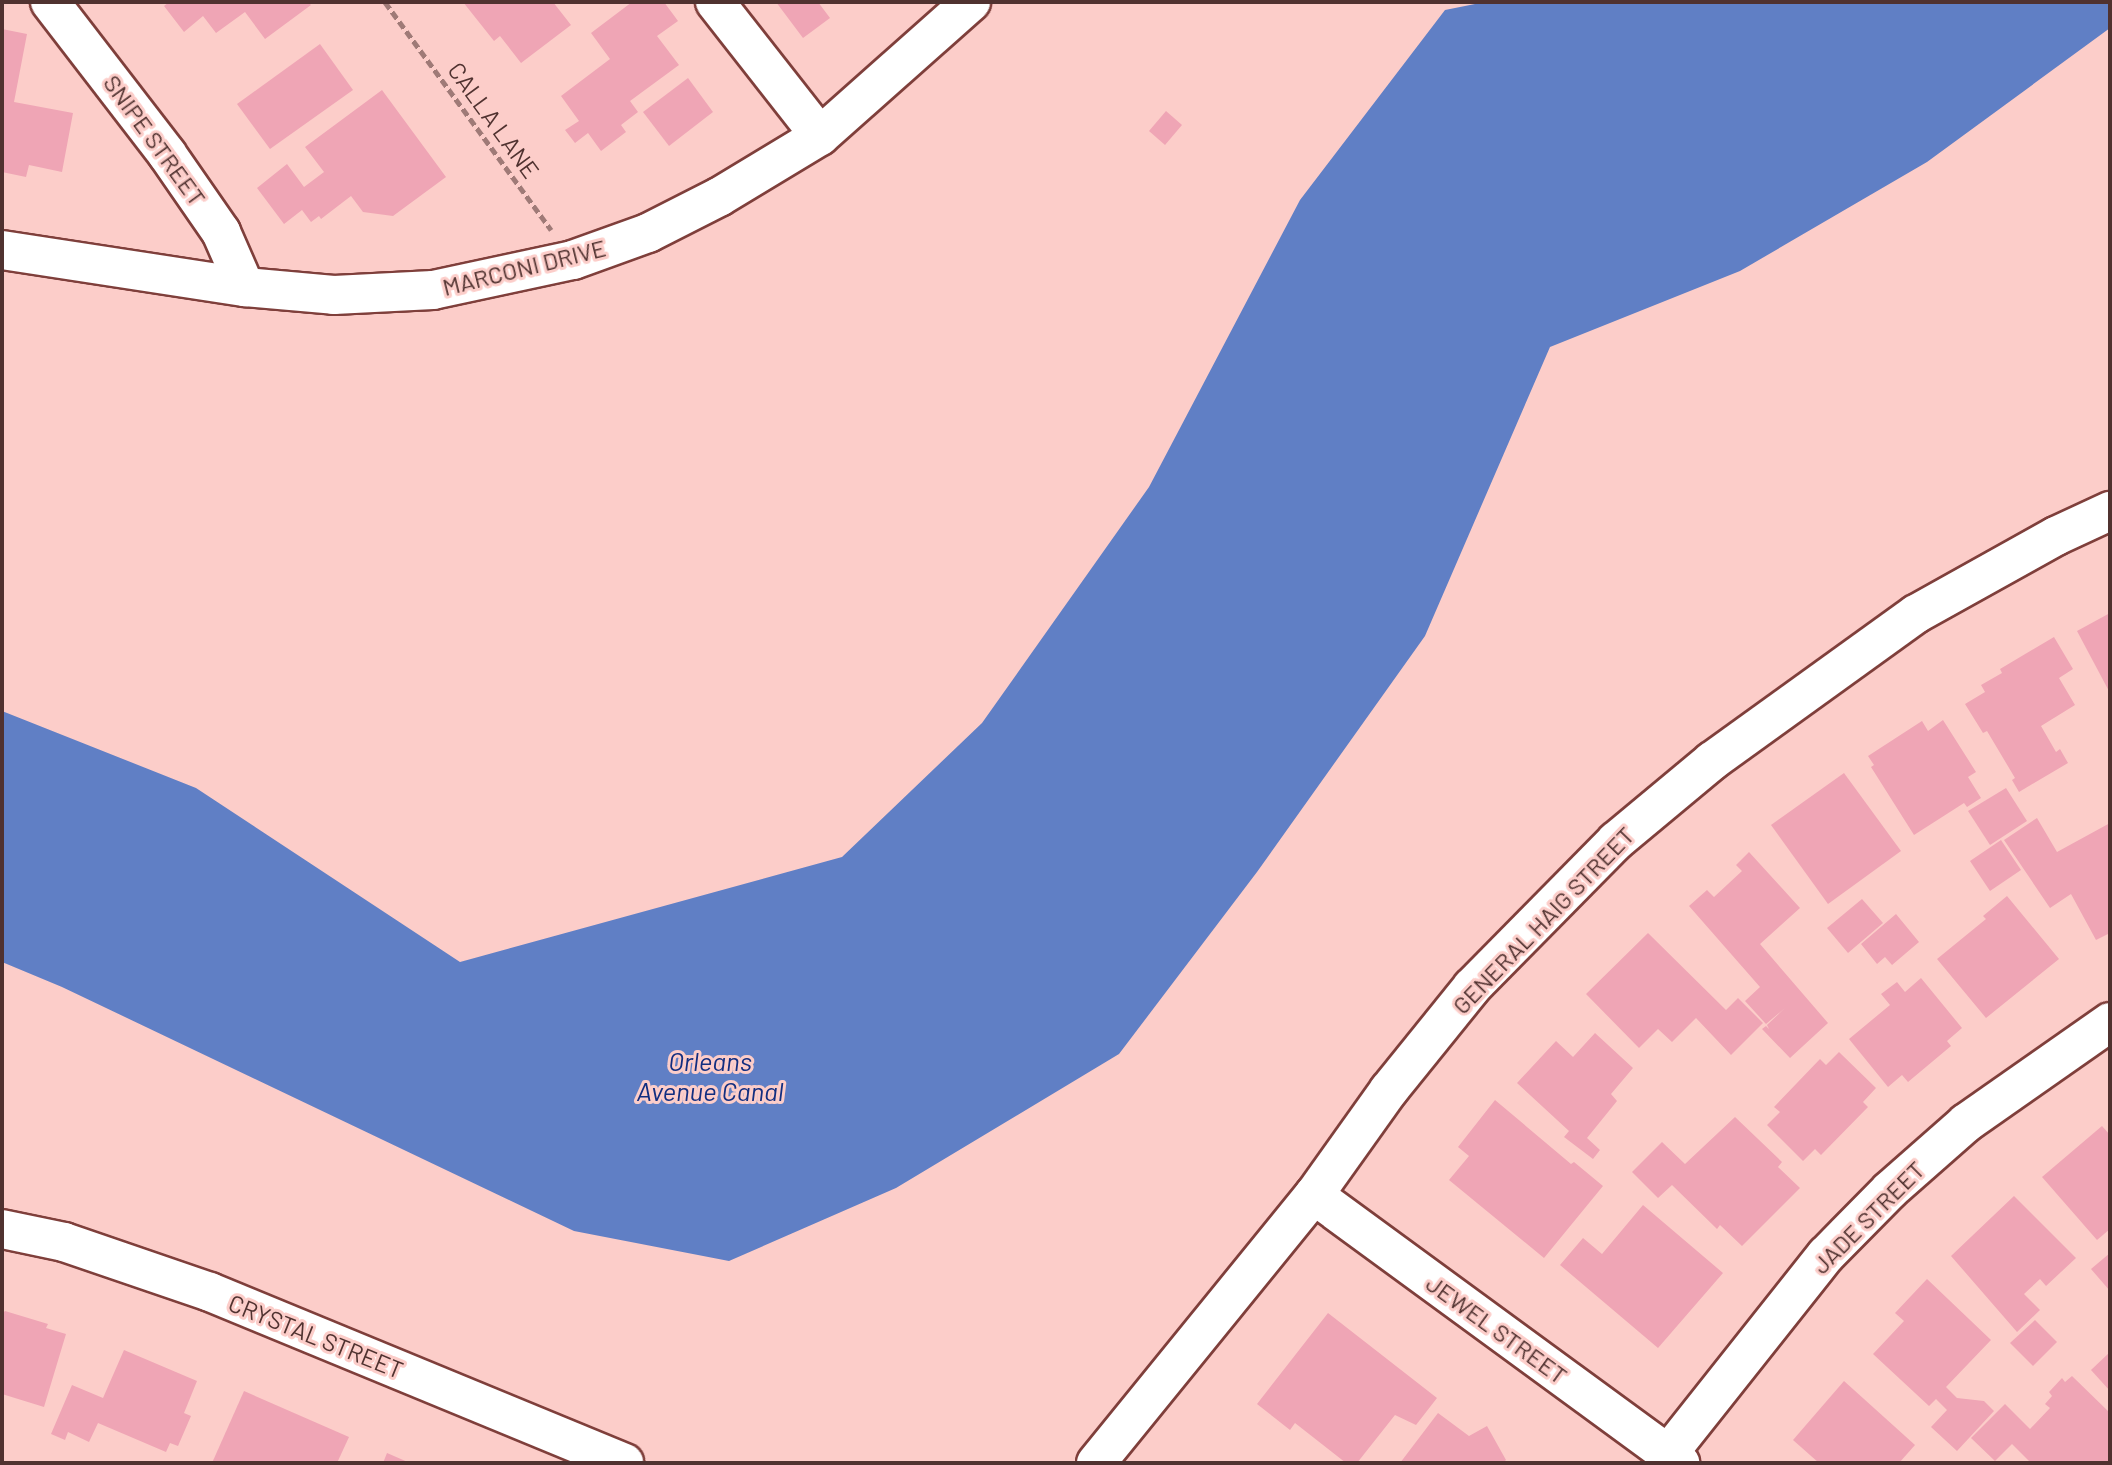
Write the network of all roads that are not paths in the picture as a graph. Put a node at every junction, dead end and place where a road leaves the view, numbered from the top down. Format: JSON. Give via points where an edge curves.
{"nodes":[{"id":1,"x":50,"y":2,"type":"edge"},
{"id":2,"x":715,"y":2,"type":"edge"},
{"id":3,"x":971,"y":2,"type":"edge"},
{"id":4,"x":820,"y":136,"type":"junction"},
{"id":5,"x":2,"y":250,"type":"edge"},
{"id":6,"x":245,"y":287,"type":"junction"},
{"id":7,"x":2110,"y":511,"type":"edge"},
{"id":8,"x":2110,"y":1022,"type":"edge"},
{"id":9,"x":1314,"y":1195,"type":"junction"},
{"id":10,"x":2,"y":1229,"type":"edge"},
{"id":11,"x":1674,"y":1459,"type":"edge"},
{"id":12,"x":624,"y":1463,"type":"edge"},
{"id":13,"x":1096,"y":1463,"type":"edge"}],
"edges":[{"from":1,"to":6,"type":"street","name":"SNIPE STREET","via":[[212,219]]},
{"from":2,"to":4,"type":"street"},
{"from":3,"to":4,"type":"street","name":"MARCONI DRIVE"},
{"from":4,"to":6,"type":"street","name":"MARCONI DRIVE","via":[[648,233],[573,260],[433,290],[334,295]]},
{"from":5,"to":6,"type":"street","name":"MARCONI DRIVE"},
{"from":7,"to":9,"type":"street","name":"GENERAL HAIG STREET","via":[[1916,614],[1712,761],[1616,841],[1472,987]]},
{"from":8,"to":11,"type":"street","name":"JADE STREET","via":[[1966,1123],[1890,1190],[1826,1255]]},
{"from":9,"to":11,"type":"street","name":"JEWEL STREET"},
{"from":9,"to":13,"type":"street","name":"GENERAL HAIG STREET"},
{"from":10,"to":12,"type":"street","name":"CRYSTAL STREET","via":[[64,1242],[210,1292]]}]}
